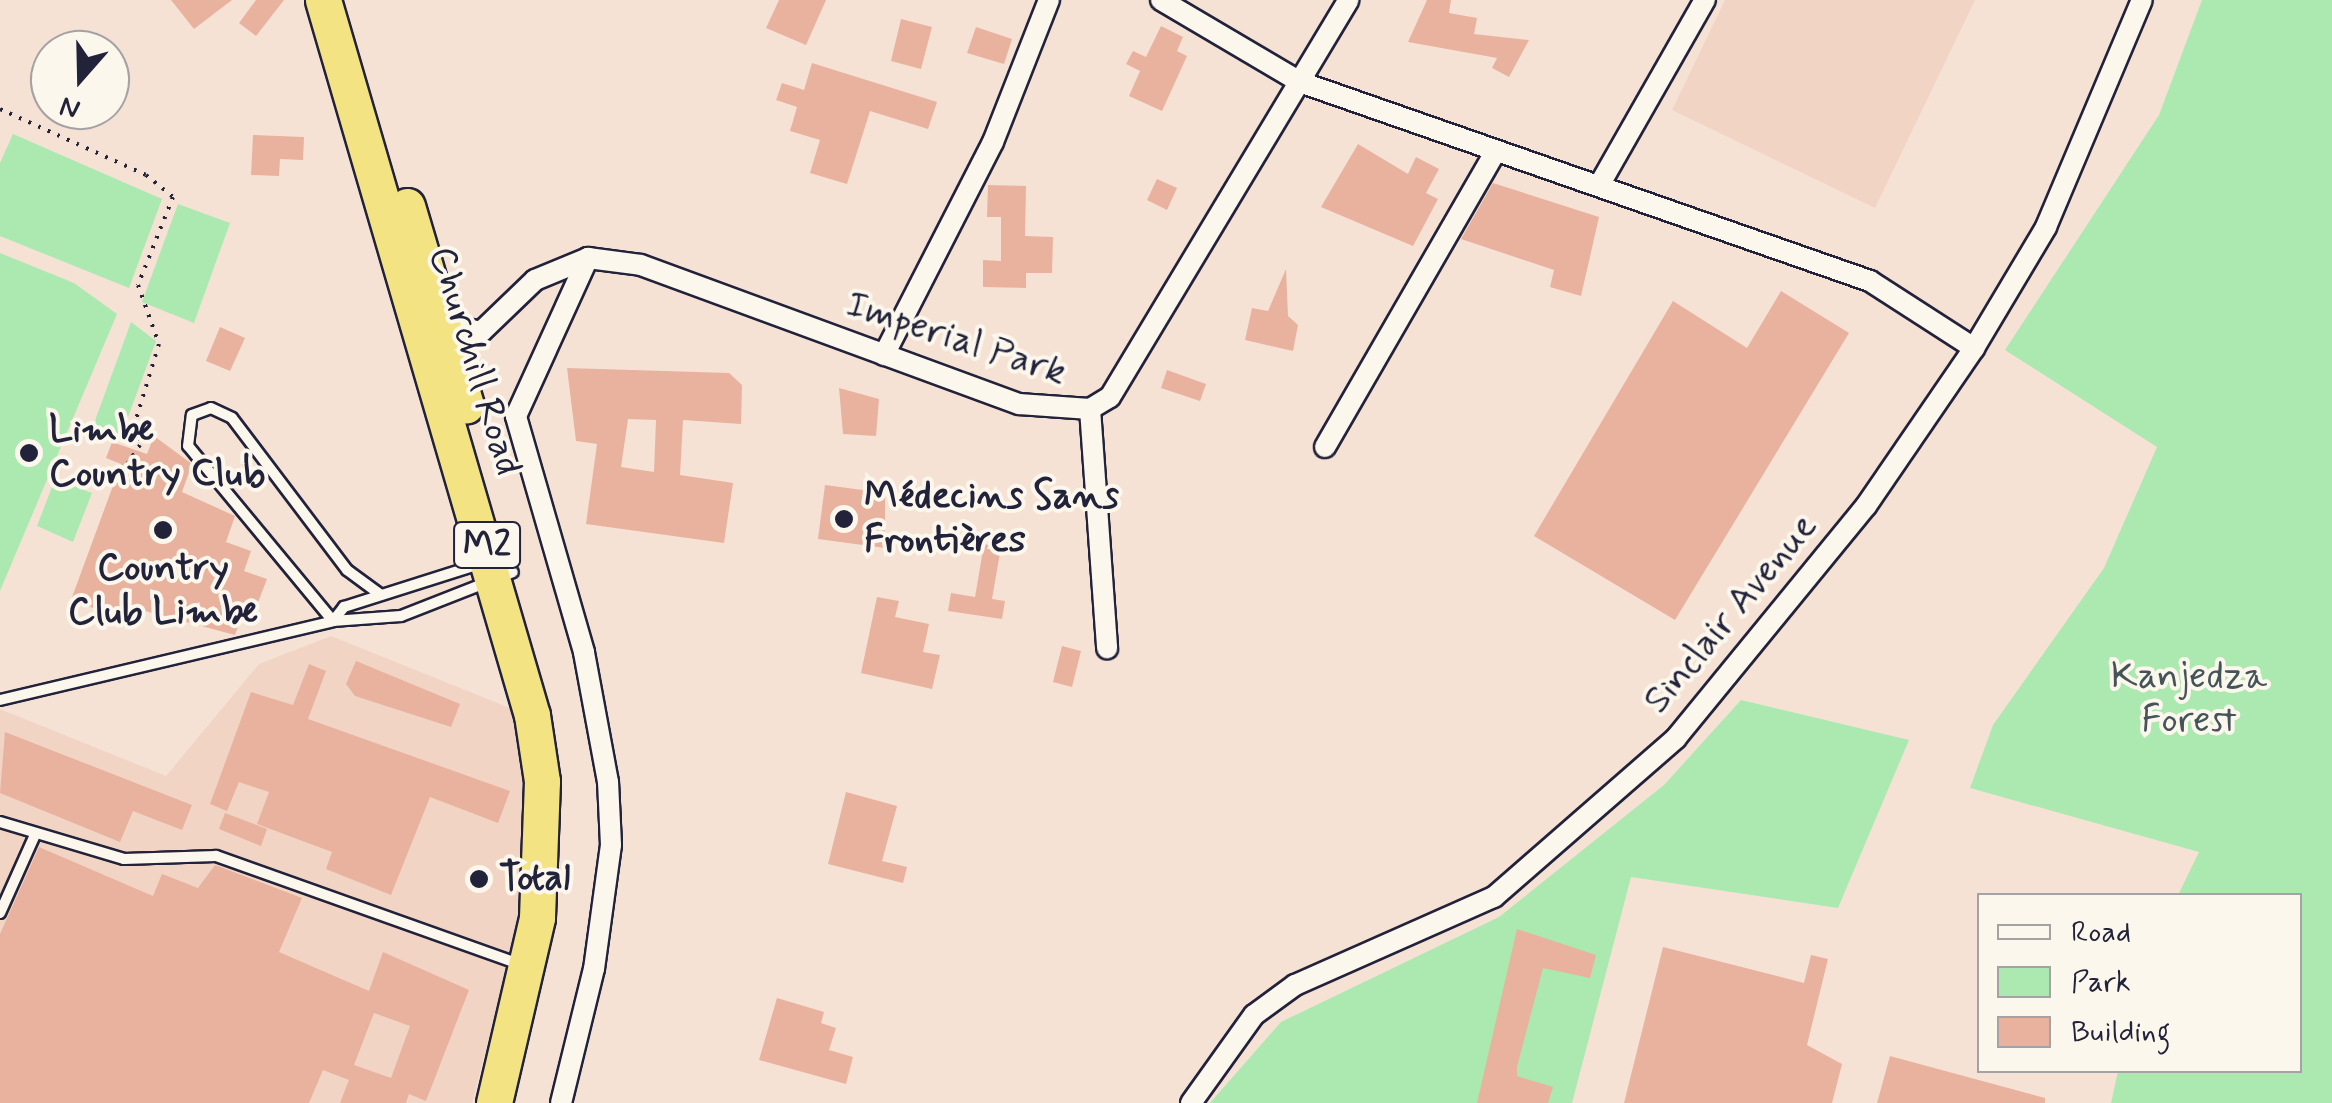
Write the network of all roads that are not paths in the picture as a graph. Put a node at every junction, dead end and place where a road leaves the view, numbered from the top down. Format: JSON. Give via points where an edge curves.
{"nodes":[{"id":1,"x":322,"y":0,"type":"edge"},
{"id":2,"x":342,"y":0,"type":"edge"},
{"id":3,"x":1049,"y":0,"type":"edge"},
{"id":4,"x":1160,"y":0,"type":"edge"},
{"id":5,"x":1349,"y":0,"type":"edge"},
{"id":6,"x":1704,"y":0,"type":"edge"},
{"id":7,"x":2142,"y":0,"type":"edge"},
{"id":8,"x":1300,"y":82,"type":"junction"},
{"id":9,"x":1493,"y":156,"type":"junction"},
{"id":10,"x":1601,"y":182,"type":"junction"},
{"id":11,"x":588,"y":258,"type":"junction"},
{"id":12,"x":429,"y":320,"type":"junction"},
{"id":13,"x":1974,"y":348,"type":"junction"},
{"id":14,"x":884,"y":355,"type":"junction"},
{"id":15,"x":1090,"y":409,"type":"junction"},
{"id":16,"x":1325,"y":447,"type":"dead end"},
{"id":17,"x":502,"y":566,"type":"junction"},
{"id":18,"x":394,"y":592,"type":"junction"},
{"id":19,"x":381,"y":594,"type":"junction"},
{"id":20,"x":400,"y":616,"type":"junction"},
{"id":21,"x":332,"y":621,"type":"junction"},
{"id":22,"x":1108,"y":648,"type":"dead end"},
{"id":23,"x":0,"y":700,"type":"edge"},
{"id":24,"x":0,"y":822,"type":"edge"},
{"id":25,"x":34,"y":837,"type":"junction"},
{"id":26,"x":0,"y":912,"type":"edge"},
{"id":27,"x":536,"y":969,"type":"junction"},
{"id":28,"x":494,"y":1103,"type":"edge"},
{"id":29,"x":516,"y":1103,"type":"edge"},
{"id":30,"x":561,"y":1103,"type":"edge"},
{"id":31,"x":1191,"y":1103,"type":"edge"}],
"edges":[{"from":1,"to":12,"type":"highway","name":"Churchill Road","number":"M2"},
{"from":2,"to":12,"type":"highway","name":"Churchill Road","number":"M2"},
{"from":3,"to":14,"type":"street","via":[[993,142]]},
{"from":4,"to":8,"type":"street"},
{"from":5,"to":8,"type":"street","name":"Imperial Park"},
{"from":6,"to":10,"type":"street"},
{"from":7,"to":13,"type":"street","name":"Sinclair Avenue","via":[[2046,227]]},
{"from":8,"to":9,"type":"street"},
{"from":8,"to":15,"type":"street","name":"Imperial Park","via":[[1110,396]]},
{"from":9,"to":10,"type":"street"},
{"from":9,"to":16,"type":"street"},
{"from":10,"to":13,"type":"street","via":[[1870,281]]},
{"from":11,"to":12,"type":"street","via":[[535,280],[481,332]]},
{"from":11,"to":14,"type":"street","name":"Imperial Park","via":[[640,265]]},
{"from":11,"to":30,"type":"street","via":[[516,416],[584,652],[608,782],[611,845],[594,970]]},
{"from":12,"to":17,"type":"highway","name":"Churchill Road","number":"M2"},
{"from":13,"to":31,"type":"street","name":"Sinclair Avenue","via":[[1866,506],[1676,738],[1494,897],[1295,985],[1254,1015]]},
{"from":14,"to":15,"type":"street","name":"Imperial Park","via":[[1020,404]]},
{"from":15,"to":22,"type":"street"},
{"from":17,"to":18,"type":"lane"},
{"from":17,"to":20,"type":"lane"},
{"from":17,"to":27,"type":"highway","name":"Churchill Road","number":"M2","via":[[542,781]]},
{"from":18,"to":19,"type":"lane"},
{"from":18,"to":20,"type":"lane"},
{"from":19,"to":21,"type":"lane","via":[[344,606]]},
{"from":19,"to":21,"type":"lane","via":[[347,570],[232,418],[211,408],[192,415],[188,446]]},
{"from":20,"to":21,"type":"lane"},
{"from":21,"to":23,"type":"lane"},
{"from":24,"to":25,"type":"lane"},
{"from":25,"to":26,"type":"lane"},
{"from":25,"to":27,"type":"lane","via":[[124,859],[216,856]]},
{"from":27,"to":28,"type":"highway","name":"Churchill Road","number":"M2"},
{"from":27,"to":29,"type":"highway","name":"Churchill Road","number":"M2"}]}
